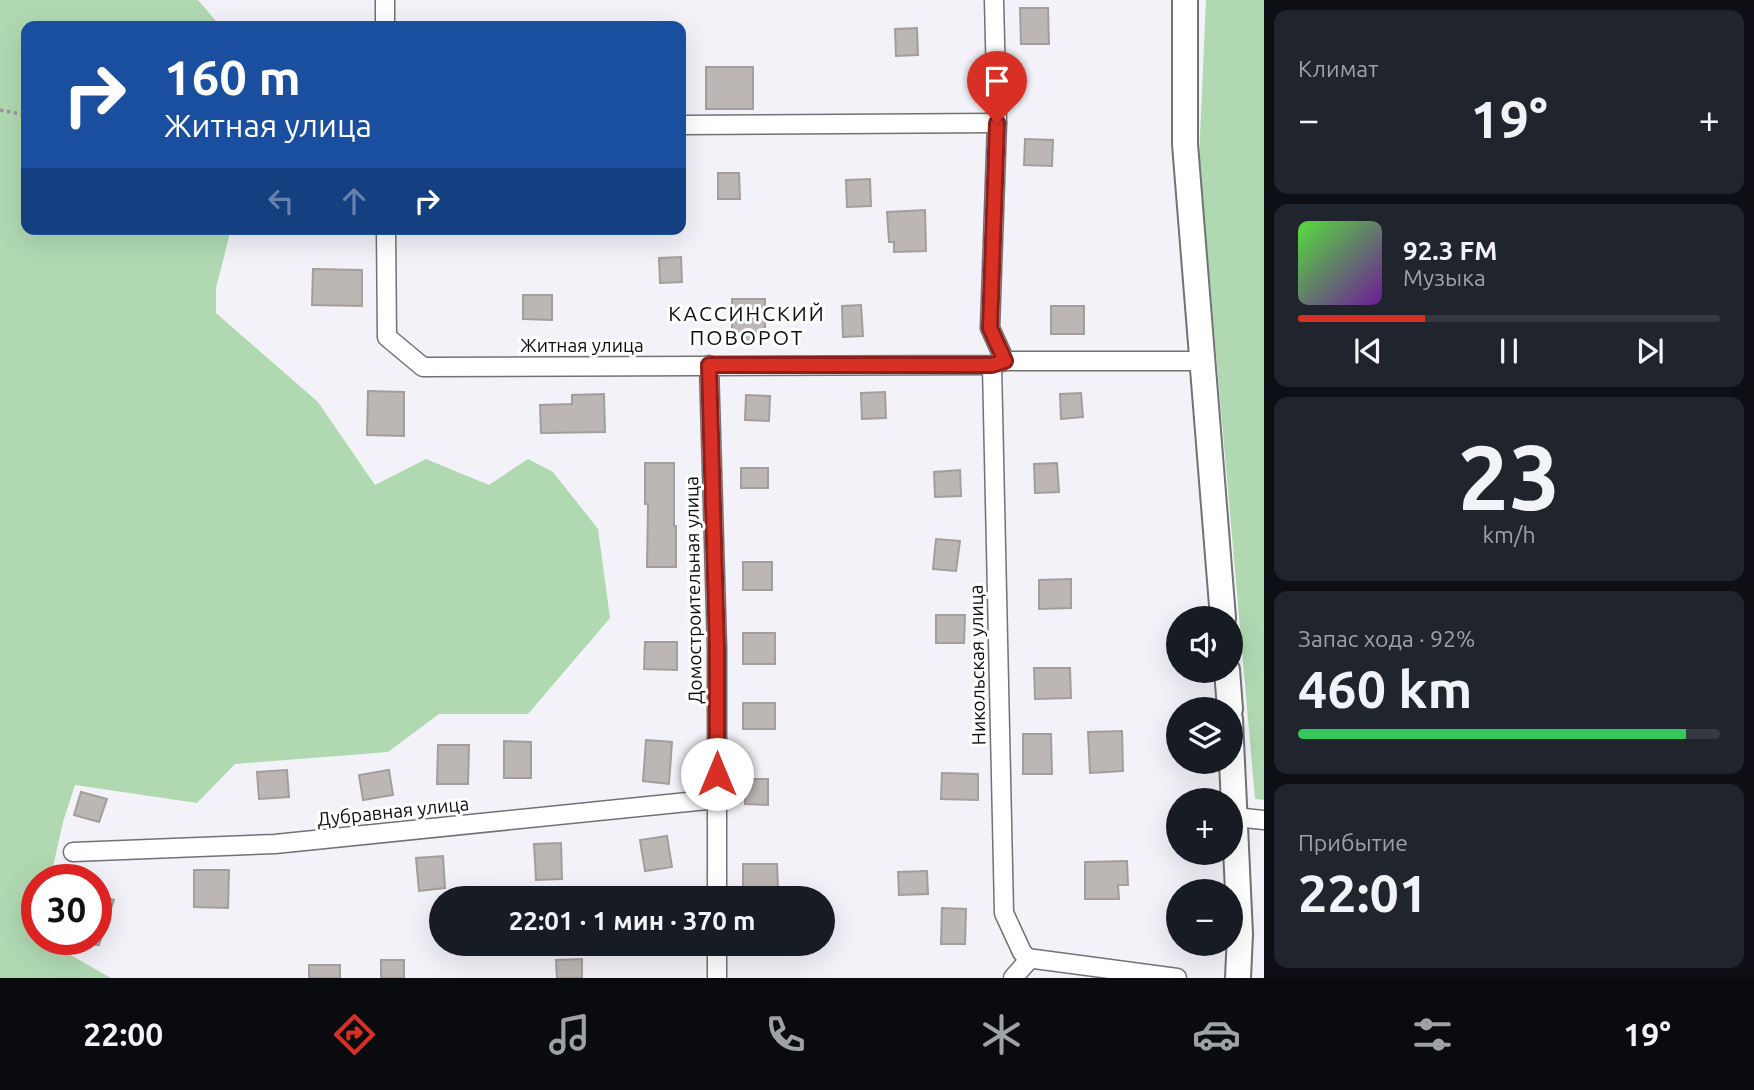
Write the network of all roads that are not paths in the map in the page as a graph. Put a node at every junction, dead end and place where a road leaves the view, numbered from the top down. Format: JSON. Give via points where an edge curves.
{"nodes":[{"id":1,"x":385,"y":0,"type":"edge"},
{"id":2,"x":994,"y":0,"type":"edge"},
{"id":3,"x":1185,"y":0,"type":"edge"},
{"id":4,"x":385,"y":21,"type":"edge"},
{"id":5,"x":997,"y":123,"type":"junction"},
{"id":6,"x":686,"y":125,"type":"edge"},
{"id":7,"x":386,"y":235,"type":"edge"},
{"id":8,"x":1201,"y":362,"type":"junction"},
{"id":9,"x":998,"y":363,"type":"junction"},
{"id":10,"x":709,"y":365,"type":"junction"},
{"id":11,"x":1222,"y":606,"type":"edge"},
{"id":12,"x":717,"y":799,"type":"junction"},
{"id":13,"x":1243,"y":818,"type":"edge"},
{"id":14,"x":1264,"y":820,"type":"edge"},
{"id":15,"x":73,"y":852,"type":"dead end"},
{"id":16,"x":1236,"y":865,"type":"edge"},
{"id":17,"x":717,"y":886,"type":"edge"},
{"id":18,"x":717,"y":956,"type":"edge"},
{"id":19,"x":1027,"y":958,"type":"junction"},
{"id":20,"x":717,"y":978,"type":"edge"},
{"id":21,"x":1013,"y":978,"type":"edge"},
{"id":22,"x":1177,"y":978,"type":"edge"},
{"id":23,"x":1238,"y":978,"type":"edge"}],
"edges":[{"from":1,"to":4,"type":"street"},
{"from":2,"to":5,"type":"street","name":"Никольская улица"},
{"from":3,"to":8,"type":"street","via":[[1185,144]]},
{"from":5,"to":6,"type":"street"},
{"from":5,"to":9,"type":"street","name":"Никольская улица","via":[[990,328]]},
{"from":7,"to":10,"type":"street","name":"Житная улица","via":[[387,337],[423,367]]},
{"from":8,"to":9,"type":"street","name":"Житная улица"},
{"from":8,"to":11,"type":"street"},
{"from":9,"to":10,"type":"street","name":"Житная улица"},
{"from":9,"to":19,"type":"street","name":"Никольская улица","via":[[1004,913]]},
{"from":10,"to":12,"type":"street","name":"Домостроительная улица"},
{"from":12,"to":15,"type":"street","name":"Дубравная улица","via":[[275,844]]},
{"from":12,"to":17,"type":"street","name":"Домостроительная улица"},
{"from":13,"to":14,"type":"street"},
{"from":16,"to":23,"type":"street"},
{"from":18,"to":20,"type":"street"},
{"from":19,"to":21,"type":"street"},
{"from":19,"to":22,"type":"street"}]}
